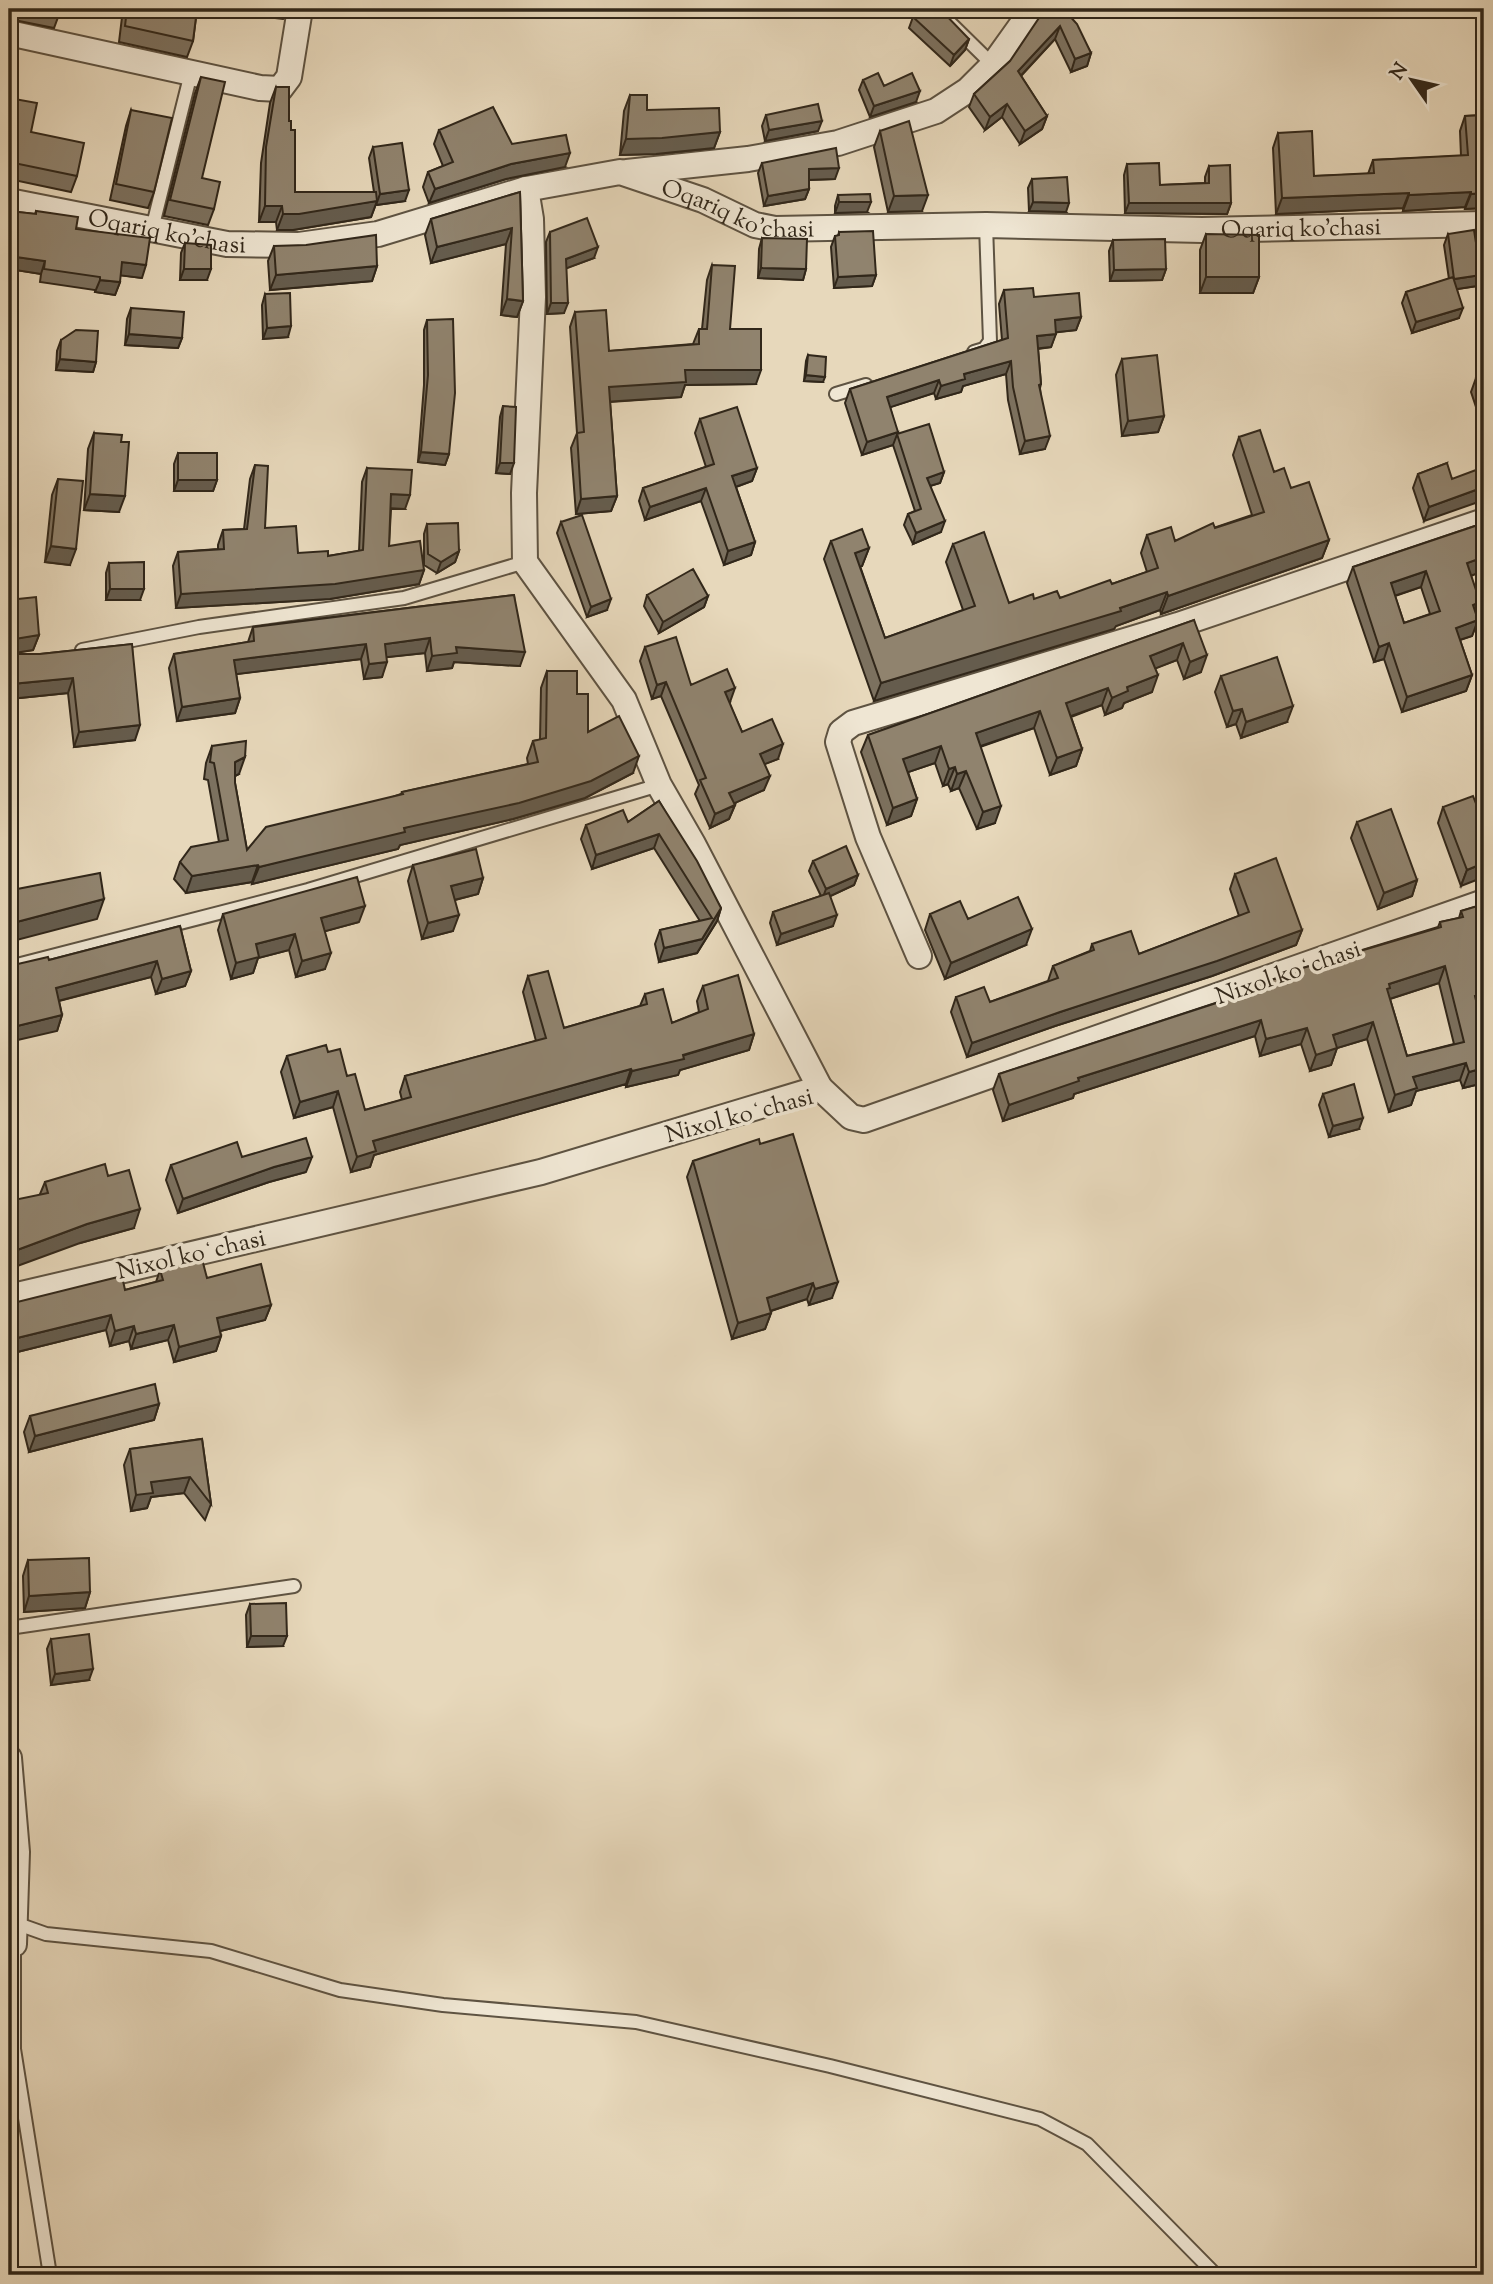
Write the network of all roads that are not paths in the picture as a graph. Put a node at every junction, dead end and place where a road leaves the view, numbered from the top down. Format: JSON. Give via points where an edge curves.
{"nodes":[{"id":1,"x":300,"y":9,"type":"edge"},
{"id":2,"x":936,"y":9,"type":"edge"},
{"id":3,"x":1034,"y":9,"type":"edge"},
{"id":4,"x":9,"y":33,"type":"edge"},
{"id":5,"x":993,"y":65,"type":"junction"},
{"id":6,"x":191,"y":73,"type":"junction"},
{"id":7,"x":620,"y":172,"type":"junction"},
{"id":8,"x":526,"y":189,"type":"junction"},
{"id":9,"x":9,"y":201,"type":"edge"},
{"id":10,"x":1484,"y":223,"type":"edge"},
{"id":11,"x":986,"y":225,"type":"junction"},
{"id":12,"x":152,"y":229,"type":"junction"},
{"id":13,"x":960,"y":357,"type":"edge"},
{"id":14,"x":873,"y":383,"type":"edge"},
{"id":15,"x":836,"y":394,"type":"dead end"},
{"id":16,"x":1484,"y":521,"type":"edge"},
{"id":17,"x":525,"y":562,"type":"junction"},
{"id":18,"x":71,"y":653,"type":"edge"},
{"id":19,"x":659,"y":785,"type":"junction"},
{"id":20,"x":1484,"y":902,"type":"edge"},
{"id":21,"x":919,"y":956,"type":"dead end"},
{"id":22,"x":9,"y":967,"type":"edge"},
{"id":23,"x":820,"y":1088,"type":"junction"},
{"id":24,"x":9,"y":1297,"type":"edge"},
{"id":25,"x":295,"y":1586,"type":"dead end"},
{"id":26,"x":9,"y":1628,"type":"edge"},
{"id":27,"x":9,"y":1758,"type":"edge"},
{"id":28,"x":12,"y":1938,"type":"edge"},
{"id":29,"x":50,"y":2275,"type":"edge"},
{"id":30,"x":1216,"y":2275,"type":"edge"}],
"edges":[{"from":1,"to":6,"type":"street","via":[[289,77],[280,89]]},
{"from":2,"to":5,"type":"lane"},
{"from":3,"to":5,"type":"street"},
{"from":4,"to":6,"type":"street"},
{"from":5,"to":7,"type":"street","via":[[968,90],[936,111],[838,142],[748,159]]},
{"from":6,"to":12,"type":"lane"},
{"from":7,"to":8,"type":"street","name":"Oqariq ko'chasi"},
{"from":7,"to":11,"type":"street","name":"Oqariq ko'chasi","via":[[775,229]]},
{"from":8,"to":12,"type":"street","name":"Oqariq ko'chasi","via":[[378,234],[299,245],[227,243]]},
{"from":8,"to":17,"type":"street","via":[[533,297]]},
{"from":9,"to":12,"type":"street","name":"Oqariq ko'chasi"},
{"from":10,"to":11,"type":"street","name":"Oqariq ko'chasi","via":[[1202,230]]},
{"from":11,"to":13,"type":"lane","via":[[990,341],[984,349]]},
{"from":14,"to":15,"type":"lane"},
{"from":16,"to":21,"type":"street","via":[[1178,625],[853,723],[841,732],[838,743],[868,837]]},
{"from":17,"to":18,"type":"lane","via":[[404,598],[199,627]]},
{"from":17,"to":19,"type":"street","via":[[624,700]]},
{"from":19,"to":22,"type":"lane","via":[[308,890]]},
{"from":19,"to":23,"type":"street"},
{"from":20,"to":23,"type":"street","name":"Nixol koʻchasi","via":[[864,1120],[851,1117]]},
{"from":23,"to":24,"type":"street","name":"Nixol koʻchasi","via":[[541,1171]]},
{"from":25,"to":26,"type":"lane"},
{"from":27,"to":28,"type":"street","via":[[17,1852]]},
{"from":28,"to":29,"type":"lane","via":[[14,2049]]},
{"from":28,"to":30,"type":"lane","via":[[46,1934],[211,1951],[340,1990],[443,2005],[636,2022],[1040,2119],[1087,2144]]}]}
